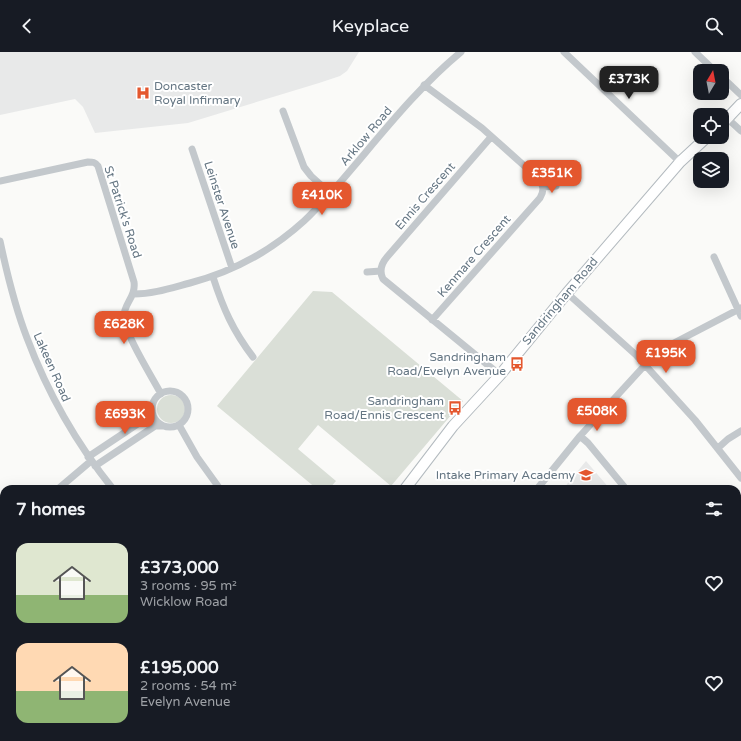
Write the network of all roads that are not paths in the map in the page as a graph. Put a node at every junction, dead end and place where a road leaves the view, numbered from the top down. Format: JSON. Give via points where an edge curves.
{"nodes":[{"id":1,"x":461,"y":52,"type":"edge"},
{"id":2,"x":564,"y":52,"type":"edge"},
{"id":3,"x":695,"y":52,"type":"edge"},
{"id":4,"x":708,"y":64,"type":"edge"},
{"id":5,"x":729,"y":84,"type":"edge"},
{"id":6,"x":424,"y":85,"type":"junction"},
{"id":7,"x":741,"y":95,"type":"edge"},
{"id":8,"x":741,"y":104,"type":"edge"},
{"id":9,"x":283,"y":111,"type":"dead end"},
{"id":10,"x":729,"y":117,"type":"edge"},
{"id":11,"x":729,"y":124,"type":"edge"},
{"id":12,"x":741,"y":131,"type":"edge"},
{"id":13,"x":491,"y":137,"type":"junction"},
{"id":14,"x":699,"y":144,"type":"edge"},
{"id":15,"x":192,"y":148,"type":"dead end"},
{"id":16,"x":680,"y":162,"type":"junction"},
{"id":17,"x":0,"y":181,"type":"edge"},
{"id":18,"x":556,"y":186,"type":"dead end"},
{"id":19,"x":543,"y":187,"type":"junction"},
{"id":20,"x":331,"y":194,"type":"junction"},
{"id":21,"x":0,"y":241,"type":"edge"},
{"id":22,"x":714,"y":257,"type":"dead end"},
{"id":23,"x":232,"y":268,"type":"junction"},
{"id":24,"x":381,"y":271,"type":"junction"},
{"id":25,"x":367,"y":272,"type":"dead end"},
{"id":26,"x":213,"y":277,"type":"junction"},
{"id":27,"x":566,"y":293,"type":"junction"},
{"id":28,"x":134,"y":294,"type":"junction"},
{"id":29,"x":739,"y":308,"type":"edge"},
{"id":30,"x":741,"y":316,"type":"edge"},
{"id":31,"x":432,"y":320,"type":"junction"},
{"id":32,"x":253,"y":357,"type":"dead end"},
{"id":33,"x":645,"y":365,"type":"junction"},
{"id":34,"x":500,"y":375,"type":"junction"},
{"id":35,"x":161,"y":394,"type":"junction"},
{"id":36,"x":152,"y":411,"type":"junction"},
{"id":37,"x":179,"y":425,"type":"junction"},
{"id":38,"x":163,"y":426,"type":"junction"},
{"id":39,"x":741,"y":432,"type":"edge"},
{"id":40,"x":580,"y":436,"type":"junction"},
{"id":41,"x":718,"y":448,"type":"junction"},
{"id":42,"x":91,"y":461,"type":"junction"},
{"id":43,"x":741,"y":478,"type":"edge"},
{"id":44,"x":63,"y":485,"type":"edge"},
{"id":45,"x":110,"y":485,"type":"edge"},
{"id":46,"x":217,"y":485,"type":"edge"},
{"id":47,"x":408,"y":485,"type":"edge"},
{"id":48,"x":540,"y":485,"type":"edge"},
{"id":49,"x":623,"y":485,"type":"edge"}],
"edges":[{"from":1,"to":6,"type":"street","name":"Arklow Road"},
{"from":2,"to":16,"type":"street"},
{"from":3,"to":4,"type":"street"},
{"from":5,"to":7,"type":"street"},
{"from":6,"to":13,"type":"street"},
{"from":6,"to":20,"type":"street","name":"Arklow Road"},
{"from":8,"to":10,"type":"street"},
{"from":9,"to":20,"type":"street","via":[[304,167]]},
{"from":11,"to":12,"type":"street"},
{"from":13,"to":19,"type":"street","via":[[538,178]]},
{"from":13,"to":24,"type":"street","name":"Ennis Crescent","via":[[382,262]]},
{"from":14,"to":16,"type":"street","name":"Sandringham Road"},
{"from":15,"to":23,"type":"street","name":"Leinster Avenue"},
{"from":16,"to":27,"type":"street","name":"Sandringham Road"},
{"from":17,"to":28,"type":"street","name":"St Patrick's Road","via":[[88,162],[96,164],[134,282]]},
{"from":18,"to":19,"type":"street"},
{"from":19,"to":31,"type":"street","name":"Kenmare Crescent","via":[[540,198]]},
{"from":20,"to":23,"type":"street","name":"Arklow Road","via":[[303,222],[269,248]]},
{"from":21,"to":42,"type":"street","name":"Lakeen Road","via":[[20,318],[37,364],[62,415]]},
{"from":22,"to":29,"type":"street"},
{"from":23,"to":26,"type":"street","name":"Arklow Road"},
{"from":24,"to":25,"type":"street"},
{"from":24,"to":31,"type":"street","via":[[384,279]]},
{"from":26,"to":28,"type":"street","name":"Arklow Road","via":[[158,292]]},
{"from":26,"to":32,"type":"street","via":[[222,304],[239,339]]},
{"from":27,"to":33,"type":"street"},
{"from":27,"to":34,"type":"street","name":"Sandringham Road"},
{"from":28,"to":35,"type":"street","via":[[125,308],[125,324]]},
{"from":29,"to":30,"type":"street"},
{"from":29,"to":33,"type":"street","via":[[672,344]]},
{"from":31,"to":34,"type":"street"},
{"from":33,"to":40,"type":"street"},
{"from":33,"to":41,"type":"street"},
{"from":34,"to":47,"type":"street","name":"Sandringham Road","via":[[452,426]]},
{"from":35,"to":36,"type":"street","via":[[154,400]]},
{"from":35,"to":37,"type":"street","via":[[170,391],[185,398],[189,411]]},
{"from":36,"to":38,"type":"street","via":[[154,418]]},
{"from":36,"to":42,"type":"street","via":[[148,417]]},
{"from":37,"to":38,"type":"street","via":[[170,428]]},
{"from":37,"to":46,"type":"street"},
{"from":38,"to":42,"type":"street","via":[[155,426]]},
{"from":39,"to":41,"type":"street"},
{"from":40,"to":48,"type":"street"},
{"from":40,"to":49,"type":"street"},
{"from":41,"to":43,"type":"street"},
{"from":42,"to":44,"type":"street"},
{"from":42,"to":45,"type":"street","name":"Lakeen Road"}]}
